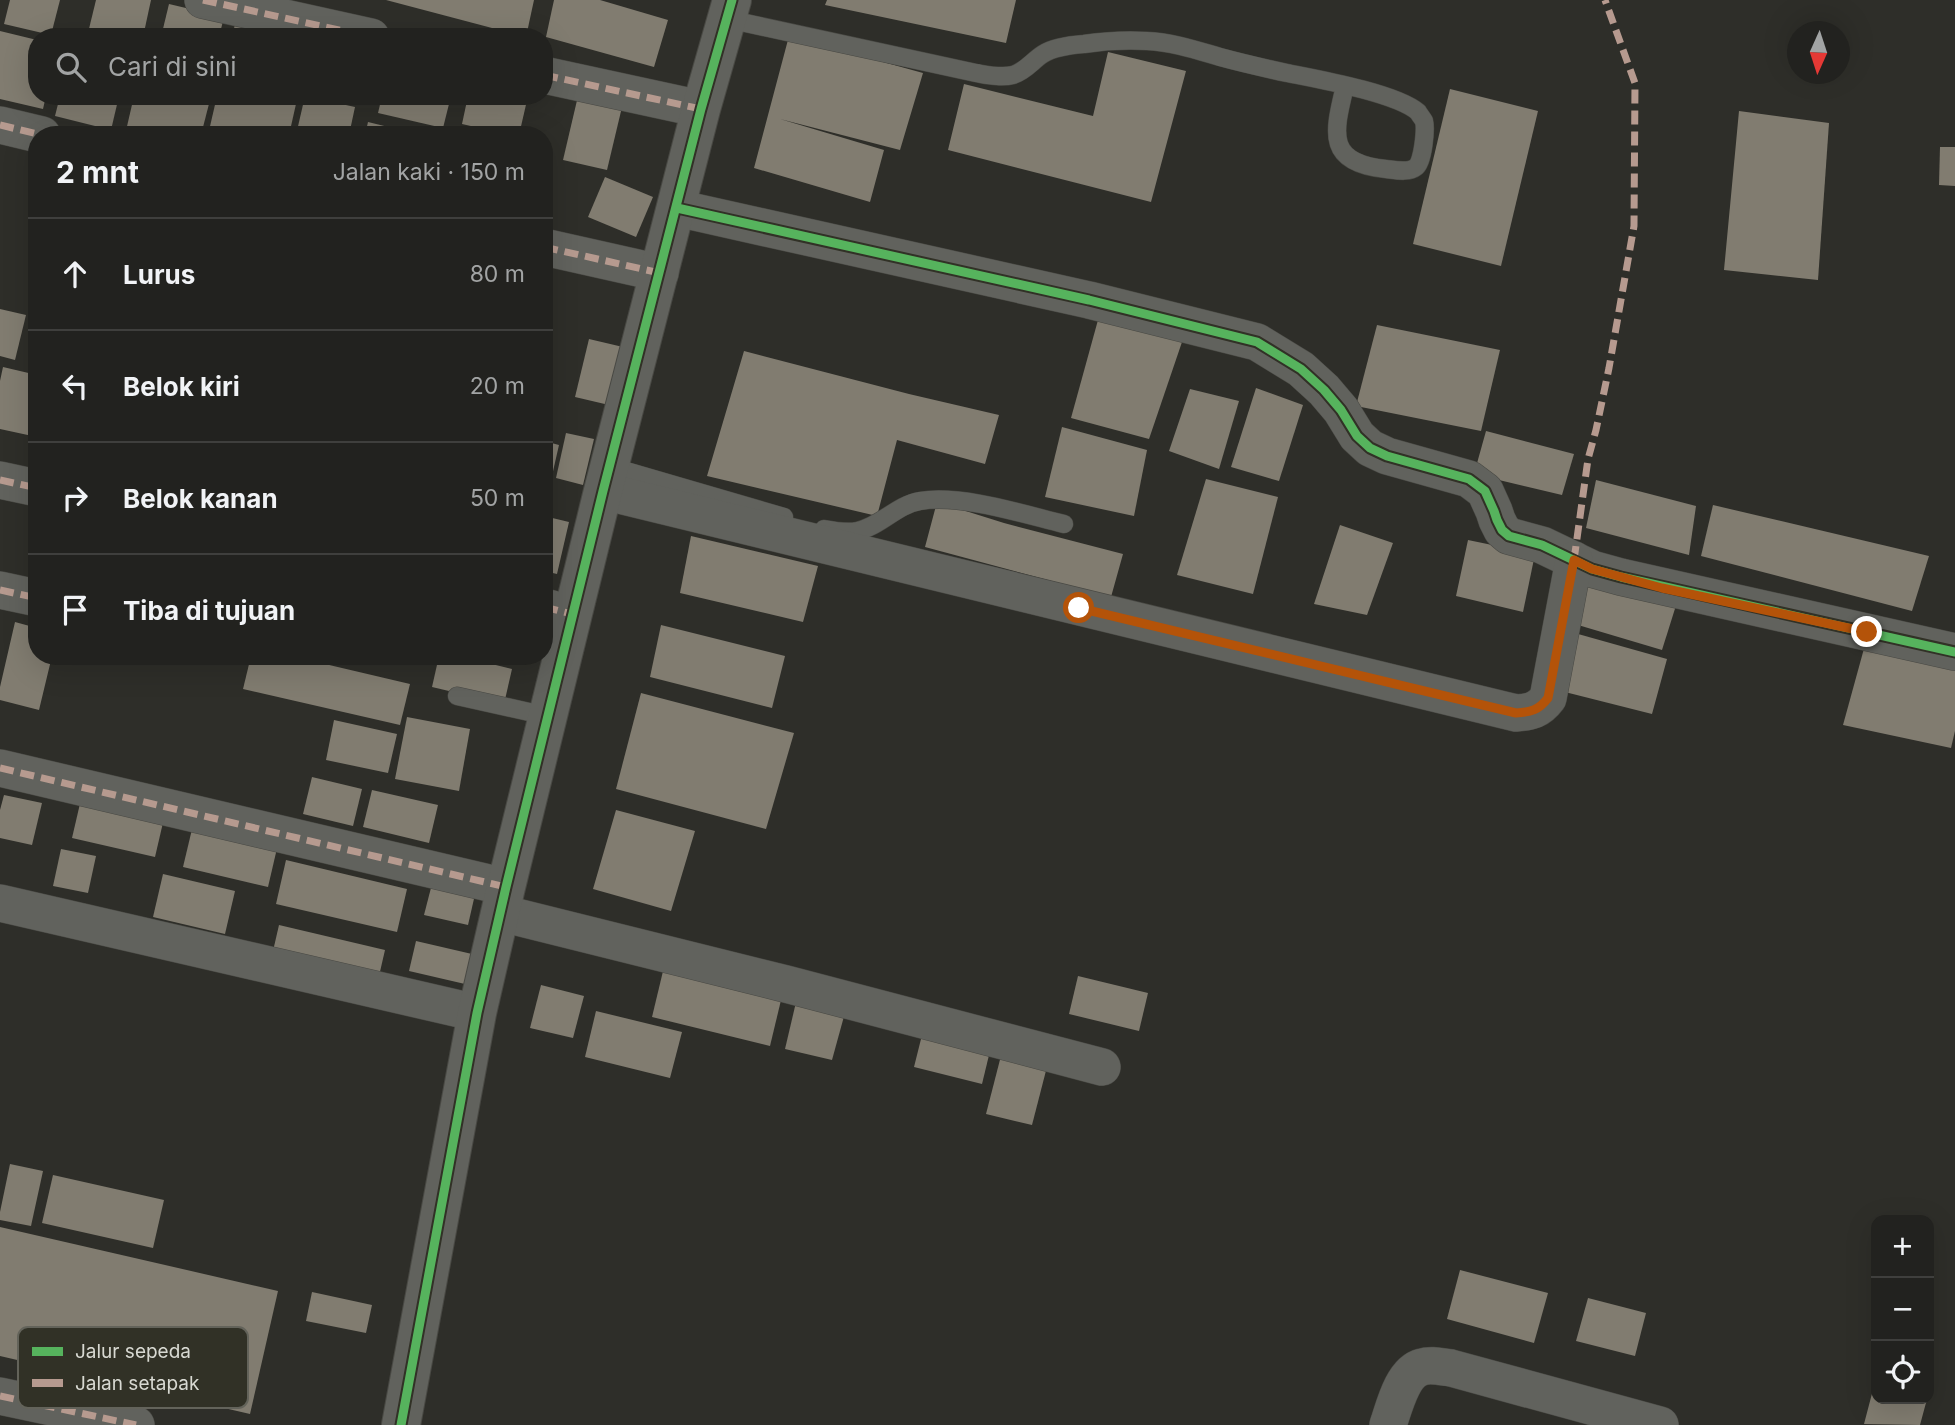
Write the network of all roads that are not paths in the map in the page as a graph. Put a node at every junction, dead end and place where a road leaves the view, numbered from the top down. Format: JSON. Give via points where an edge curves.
{"nodes":[{"id":1,"x":203,"y":0,"type":"edge"},
{"id":2,"x":729,"y":9,"type":"edge"},
{"id":3,"x":330,"y":28,"type":"edge"},
{"id":4,"x":553,"y":77,"type":"edge"},
{"id":5,"x":1345,"y":86,"type":"junction"},
{"id":6,"x":701,"y":109,"type":"junction"},
{"id":7,"x":0,"y":125,"type":"edge"},
{"id":8,"x":28,"y":132,"type":"edge"},
{"id":9,"x":677,"y":208,"type":"junction"},
{"id":10,"x":553,"y":249,"type":"edge"},
{"id":11,"x":660,"y":273,"type":"junction"},
{"id":12,"x":606,"y":478,"type":"junction"},
{"id":13,"x":0,"y":480,"type":"edge"},
{"id":14,"x":28,"y":486,"type":"edge"},
{"id":15,"x":1064,"y":524,"type":"dead end"},
{"id":16,"x":1574,"y":560,"type":"junction"},
{"id":17,"x":0,"y":590,"type":"edge"},
{"id":18,"x":28,"y":596,"type":"edge"},
{"id":19,"x":558,"y":610,"type":"edge"},
{"id":20,"x":1955,"y":652,"type":"edge"},
{"id":21,"x":553,"y":658,"type":"edge"},
{"id":22,"x":552,"y":665,"type":"edge"},
{"id":23,"x":457,"y":696,"type":"dead end"},
{"id":24,"x":547,"y":716,"type":"junction"},
{"id":25,"x":0,"y":768,"type":"edge"},
{"id":26,"x":503,"y":900,"type":"junction"},
{"id":27,"x":0,"y":903,"type":"edge"},
{"id":28,"x":477,"y":1013,"type":"junction"},
{"id":29,"x":1102,"y":1068,"type":"dead end"},
{"id":30,"x":0,"y":1396,"type":"edge"},
{"id":31,"x":18,"y":1400,"type":"edge"},
{"id":32,"x":56,"y":1408,"type":"edge"},
{"id":33,"x":136,"y":1425,"type":"edge"},
{"id":34,"x":401,"y":1425,"type":"edge"},
{"id":35,"x":1388,"y":1425,"type":"edge"},
{"id":36,"x":1660,"y":1425,"type":"edge"}],
"edges":[{"from":1,"to":3,"type":"street"},
{"from":2,"to":5,"type":"lane","via":[[1003,77],[1062,47],[1148,41]]},
{"from":2,"to":6,"type":"street"},
{"from":4,"to":6,"type":"street"},
{"from":5,"to":5,"type":"lane","via":[[1394,100],[1419,113],[1424,131],[1421,162],[1415,169],[1373,168],[1349,159],[1336,134]]},
{"from":6,"to":9,"type":"street"},
{"from":7,"to":8,"type":"street"},
{"from":9,"to":11,"type":"street"},
{"from":9,"to":16,"type":"street","via":[[1257,342],[1301,369],[1324,390],[1370,448],[1469,479],[1485,491],[1509,536]]},
{"from":10,"to":11,"type":"street"},
{"from":11,"to":12,"type":"street"},
{"from":12,"to":15,"type":"lane","via":[[841,532],[859,531],[901,507],[933,499],[958,500]]},
{"from":12,"to":16,"type":"street","via":[[1079,608],[1516,713],[1531,712],[1548,698]]},
{"from":12,"to":19,"type":"street"},
{"from":13,"to":14,"type":"street"},
{"from":16,"to":20,"type":"street","via":[[1662,588]]},
{"from":17,"to":18,"type":"street"},
{"from":19,"to":21,"type":"street"},
{"from":22,"to":24,"type":"street"},
{"from":23,"to":24,"type":"lane"},
{"from":24,"to":26,"type":"street"},
{"from":25,"to":26,"type":"street"},
{"from":26,"to":28,"type":"street"},
{"from":26,"to":29,"type":"street","via":[[800,988]]},
{"from":27,"to":28,"type":"street"},
{"from":28,"to":34,"type":"street"},
{"from":30,"to":31,"type":"street"},
{"from":32,"to":33,"type":"street"},
{"from":35,"to":36,"type":"street","via":[[1410,1373],[1434,1366]]}]}
